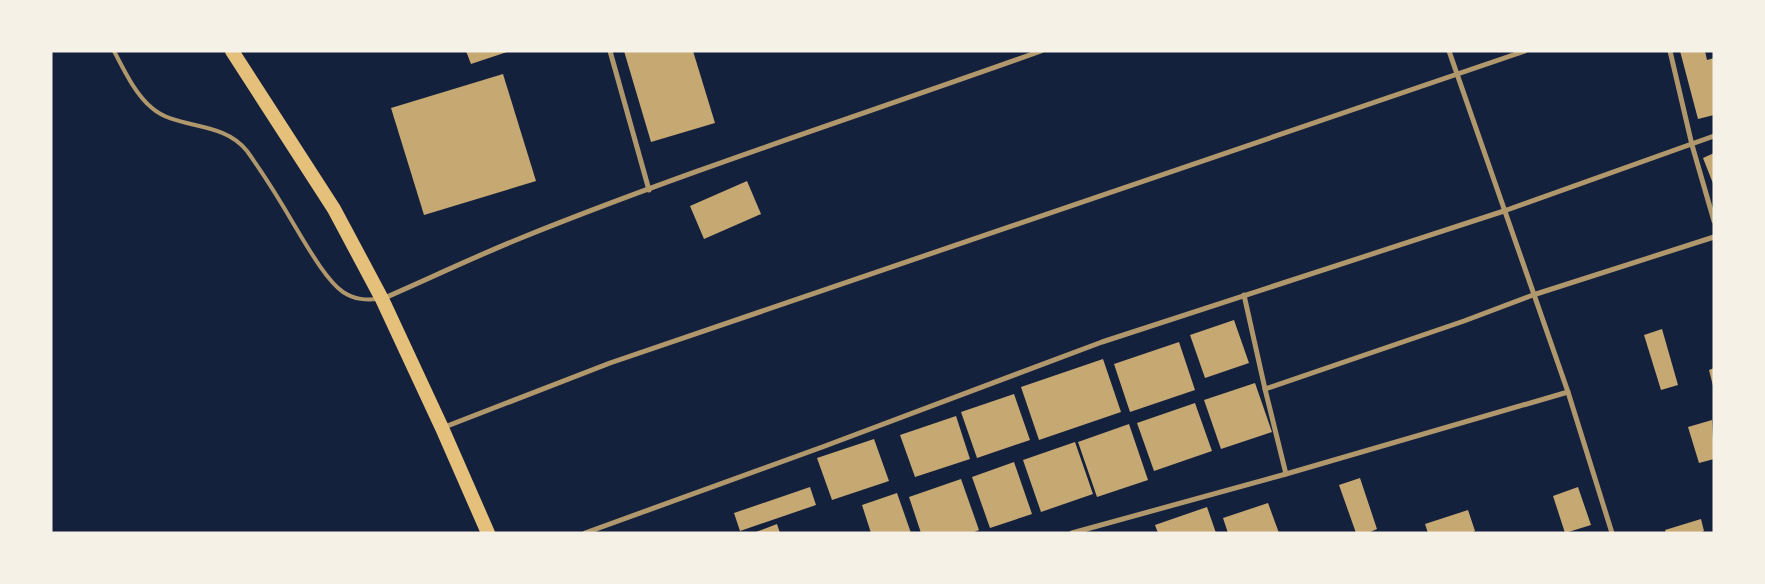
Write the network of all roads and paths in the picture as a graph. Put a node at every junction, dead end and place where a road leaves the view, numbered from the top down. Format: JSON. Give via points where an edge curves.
{"nodes":[{"id":1,"x":114,"y":51,"type":"edge"},
{"id":2,"x":232,"y":51,"type":"edge"},
{"id":3,"x":610,"y":51,"type":"edge"},
{"id":4,"x":1041,"y":51,"type":"edge"},
{"id":5,"x":1449,"y":51,"type":"edge"},
{"id":6,"x":1525,"y":51,"type":"edge"},
{"id":7,"x":1670,"y":51,"type":"edge"},
{"id":8,"x":1457,"y":75,"type":"junction"},
{"id":9,"x":1714,"y":136,"type":"edge"},
{"id":10,"x":1692,"y":144,"type":"junction"},
{"id":11,"x":649,"y":190,"type":"junction"},
{"id":12,"x":1504,"y":211,"type":"junction"},
{"id":13,"x":1714,"y":221,"type":"edge"},
{"id":14,"x":1714,"y":237,"type":"edge"},
{"id":15,"x":1244,"y":295,"type":"junction"},
{"id":16,"x":1533,"y":295,"type":"junction"},
{"id":17,"x":382,"y":299,"type":"junction"},
{"id":18,"x":1265,"y":389,"type":"junction"},
{"id":19,"x":1568,"y":392,"type":"junction"},
{"id":20,"x":442,"y":428,"type":"junction"},
{"id":21,"x":1286,"y":474,"type":"junction"},
{"id":22,"x":488,"y":533,"type":"edge"},
{"id":23,"x":585,"y":533,"type":"edge"},
{"id":24,"x":1072,"y":533,"type":"edge"},
{"id":25,"x":1612,"y":533,"type":"edge"}],
"edges":[{"from":1,"to":17,"type":"lane","via":[[125,73],[152,108],[166,116],[214,129],[245,149],[322,269],[342,292],[359,300]]},
{"from":2,"to":17,"type":"highway","via":[[334,209]]},
{"from":3,"to":11,"type":"street"},
{"from":4,"to":11,"type":"street"},
{"from":5,"to":8,"type":"street"},
{"from":6,"to":8,"type":"street"},
{"from":7,"to":10,"type":"street"},
{"from":8,"to":12,"type":"street"},
{"from":8,"to":20,"type":"street","via":[[610,363]]},
{"from":9,"to":10,"type":"street"},
{"from":10,"to":12,"type":"street"},
{"from":10,"to":13,"type":"street"},
{"from":11,"to":17,"type":"street","via":[[520,238]]},
{"from":12,"to":15,"type":"street"},
{"from":12,"to":16,"type":"street"},
{"from":14,"to":16,"type":"street"},
{"from":15,"to":18,"type":"street"},
{"from":15,"to":23,"type":"street","via":[[1102,342]]},
{"from":16,"to":18,"type":"street"},
{"from":16,"to":19,"type":"street"},
{"from":17,"to":20,"type":"highway"},
{"from":18,"to":21,"type":"street"},
{"from":19,"to":21,"type":"street"},
{"from":19,"to":25,"type":"street"},
{"from":20,"to":22,"type":"highway"},
{"from":21,"to":24,"type":"street"}]}
